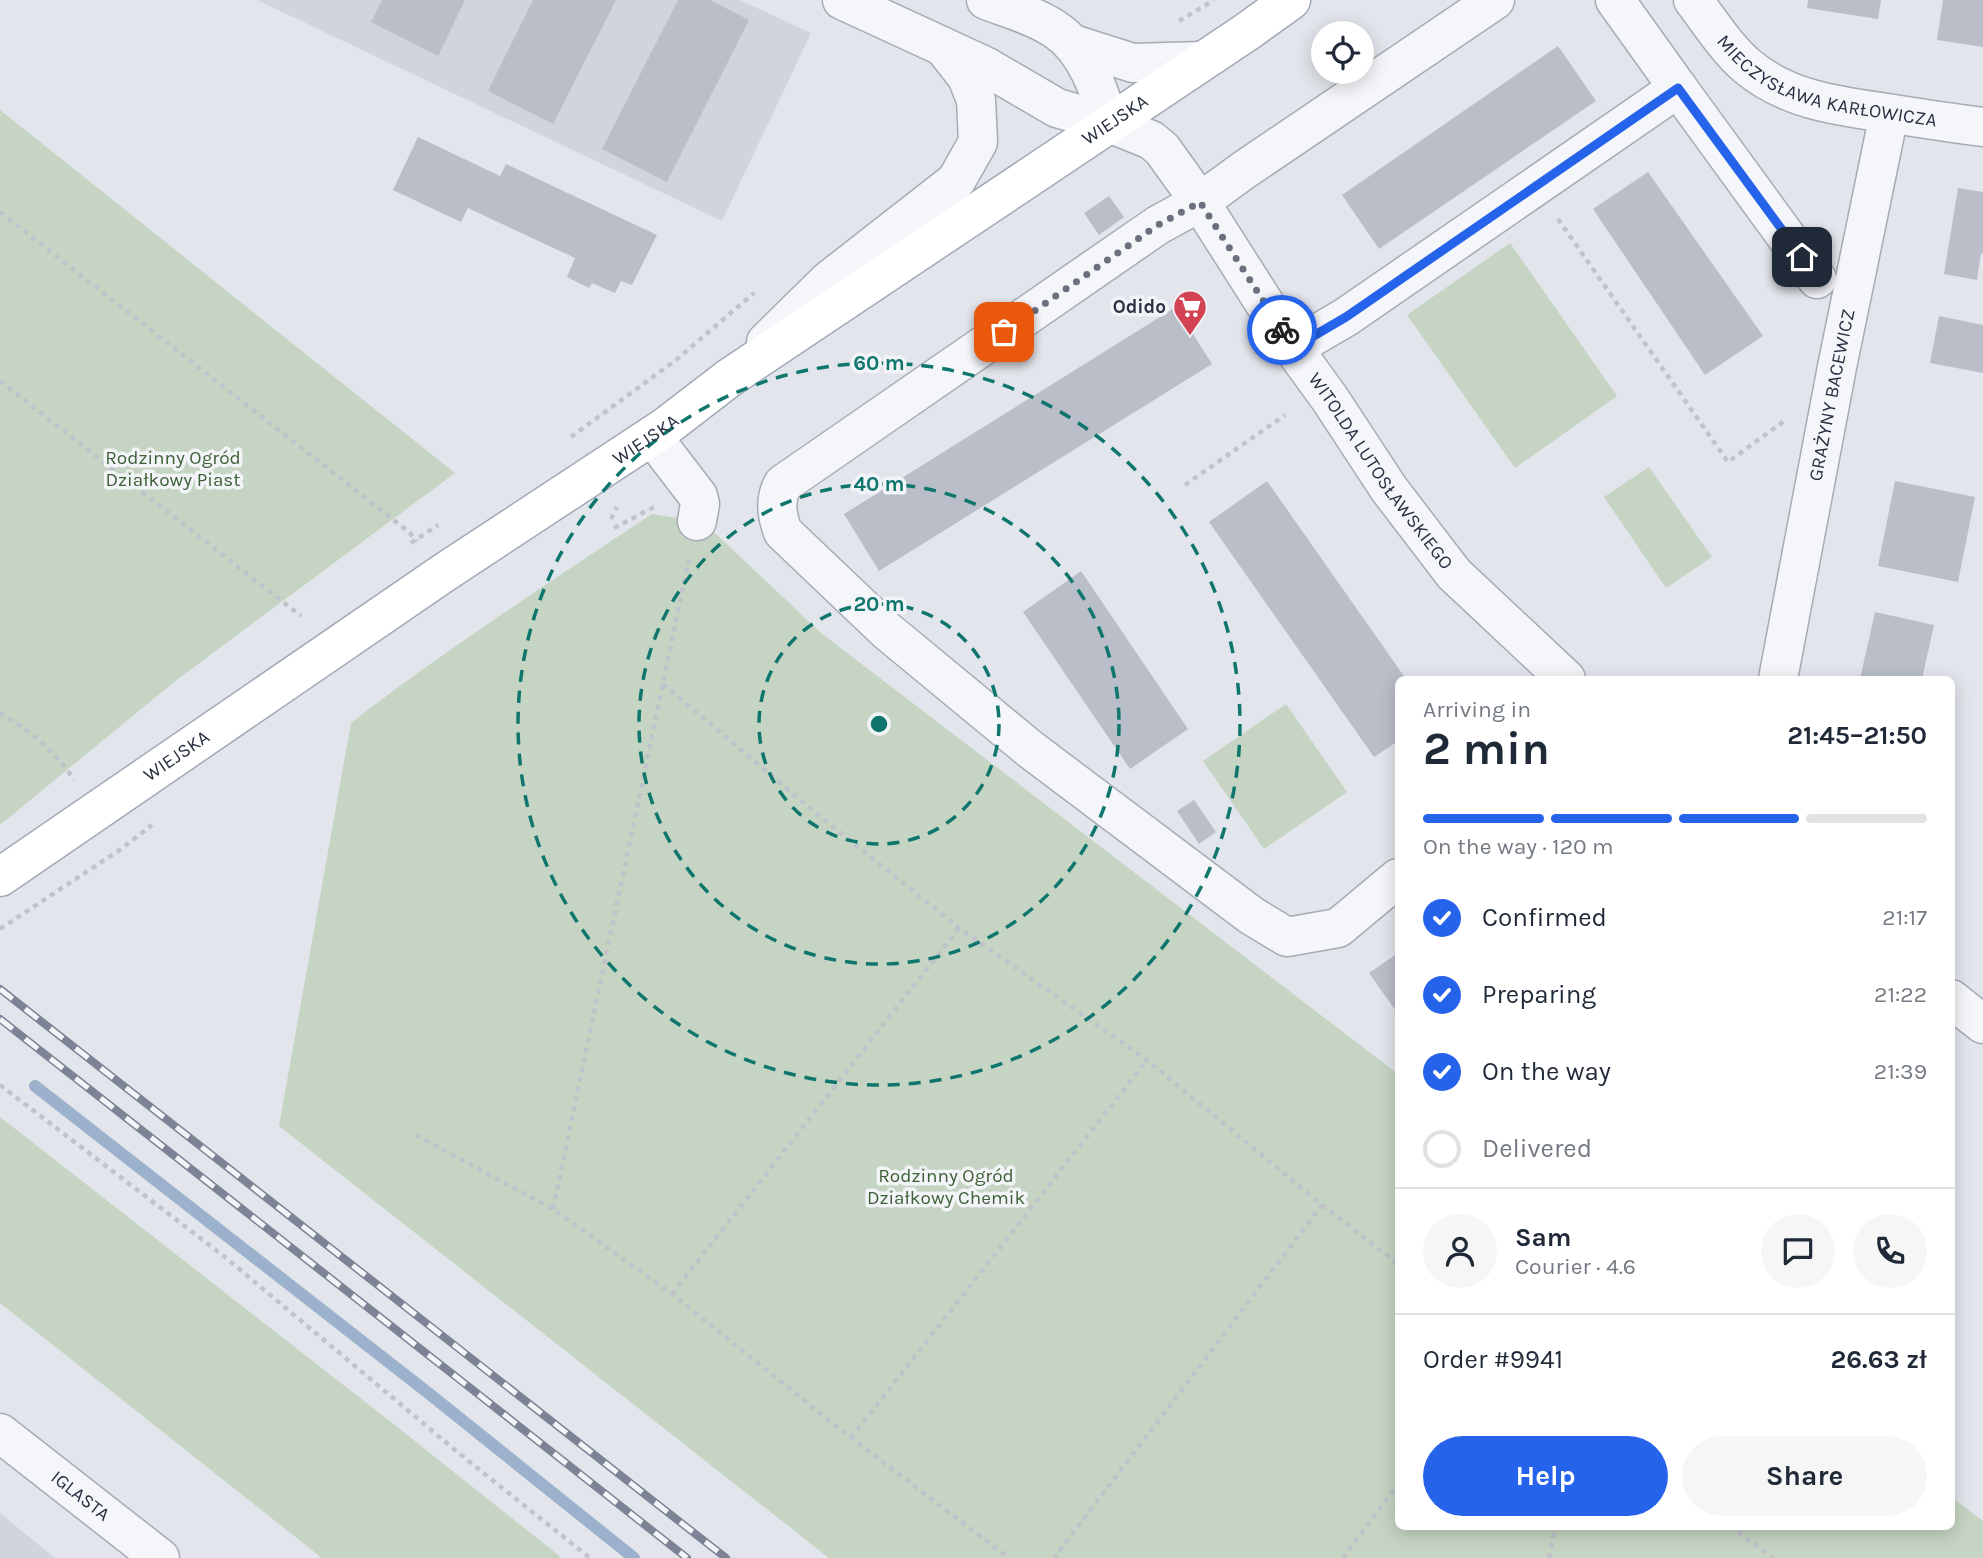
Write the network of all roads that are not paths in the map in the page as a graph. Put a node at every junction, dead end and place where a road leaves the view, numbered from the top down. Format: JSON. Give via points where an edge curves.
{"nodes":[{"id":1,"x":842,"y":0,"type":"edge"},
{"id":2,"x":986,"y":0,"type":"edge"},
{"id":3,"x":1291,"y":0,"type":"edge"},
{"id":4,"x":1495,"y":0,"type":"edge"},
{"id":5,"x":1615,"y":0,"type":"edge"},
{"id":6,"x":1693,"y":0,"type":"edge"},
{"id":7,"x":1073,"y":44,"type":"junction"},
{"id":8,"x":945,"y":49,"type":"junction"},
{"id":9,"x":1202,"y":61,"type":"junction"},
{"id":10,"x":1678,"y":88,"type":"junction"},
{"id":11,"x":1889,"y":114,"type":"junction"},
{"id":12,"x":1109,"y":123,"type":"junction"},
{"id":13,"x":1983,"y":127,"type":"edge"},
{"id":14,"x":1200,"y":202,"type":"junction"},
{"id":15,"x":1817,"y":279,"type":"dead end"},
{"id":16,"x":1293,"y":348,"type":"junction"},
{"id":17,"x":729,"y":378,"type":"junction"},
{"id":18,"x":652,"y":436,"type":"junction"},
{"id":19,"x":697,"y":521,"type":"road end"},
{"id":20,"x":1563,"y":676,"type":"edge"},
{"id":21,"x":1779,"y":676,"type":"edge"},
{"id":22,"x":0,"y":877,"type":"edge"},
{"id":23,"x":1395,"y":880,"type":"edge"},
{"id":24,"x":1955,"y":1002,"type":"edge"},
{"id":25,"x":1983,"y":1024,"type":"edge"},
{"id":26,"x":0,"y":1433,"type":"edge"},
{"id":27,"x":160,"y":1558,"type":"edge"}],
"edges":[{"from":1,"to":8,"type":"street","name":"WITOLDA LUTOSŁAWSKIEGO"},
{"from":2,"to":7,"type":"street","via":[[1056,29]]},
{"from":3,"to":9,"type":"main road","name":"WIEJSKA"},
{"from":4,"to":14,"type":"street"},
{"from":5,"to":10,"type":"street"},
{"from":6,"to":11,"type":"street","name":"MIECZYSŁAWA KARŁOWICZA","via":[[1730,49],[1769,81],[1826,103]]},
{"from":7,"to":9,"type":"street","via":[[1133,63]]},
{"from":7,"to":12,"type":"street","via":[[1097,85]]},
{"from":8,"to":12,"type":"street","name":"WITOLDA LUTOSŁAWSKIEGO","via":[[985,66],[1057,108]]},
{"from":8,"to":17,"type":"street","via":[[967,77],[976,100],[978,142],[956,181],[828,281]]},
{"from":9,"to":12,"type":"main road","name":"WIEJSKA"},
{"from":10,"to":15,"type":"street"},
{"from":10,"to":16,"type":"street","via":[[1346,317]]},
{"from":11,"to":13,"type":"street","name":"MIECZYSŁAWA KARŁOWICZA"},
{"from":11,"to":21,"type":"street","name":"GRAŻYNY BACEWICZ"},
{"from":12,"to":14,"type":"street","name":"WITOLDA LUTOSŁAWSKIEGO","via":[[1162,149]]},
{"from":12,"to":17,"type":"main road","name":"WIEJSKA"},
{"from":14,"to":16,"type":"street","name":"WITOLDA LUTOSŁAWSKIEGO"},
{"from":14,"to":23,"type":"street","via":[[1158,225],[783,484],[778,517],[783,532],[887,631],[1030,749],[1252,916],[1287,937],[1338,928]]},
{"from":16,"to":20,"type":"street","name":"WITOLDA LUTOSŁAWSKIEGO","via":[[1389,489],[1454,574]]},
{"from":17,"to":18,"type":"main road","name":"WIEJSKA"},
{"from":18,"to":19,"type":"street","via":[[698,496]]},
{"from":18,"to":22,"type":"main road","name":"WIEJSKA"},
{"from":24,"to":25,"type":"street"},
{"from":26,"to":27,"type":"street","name":"IGLASTA"}]}
